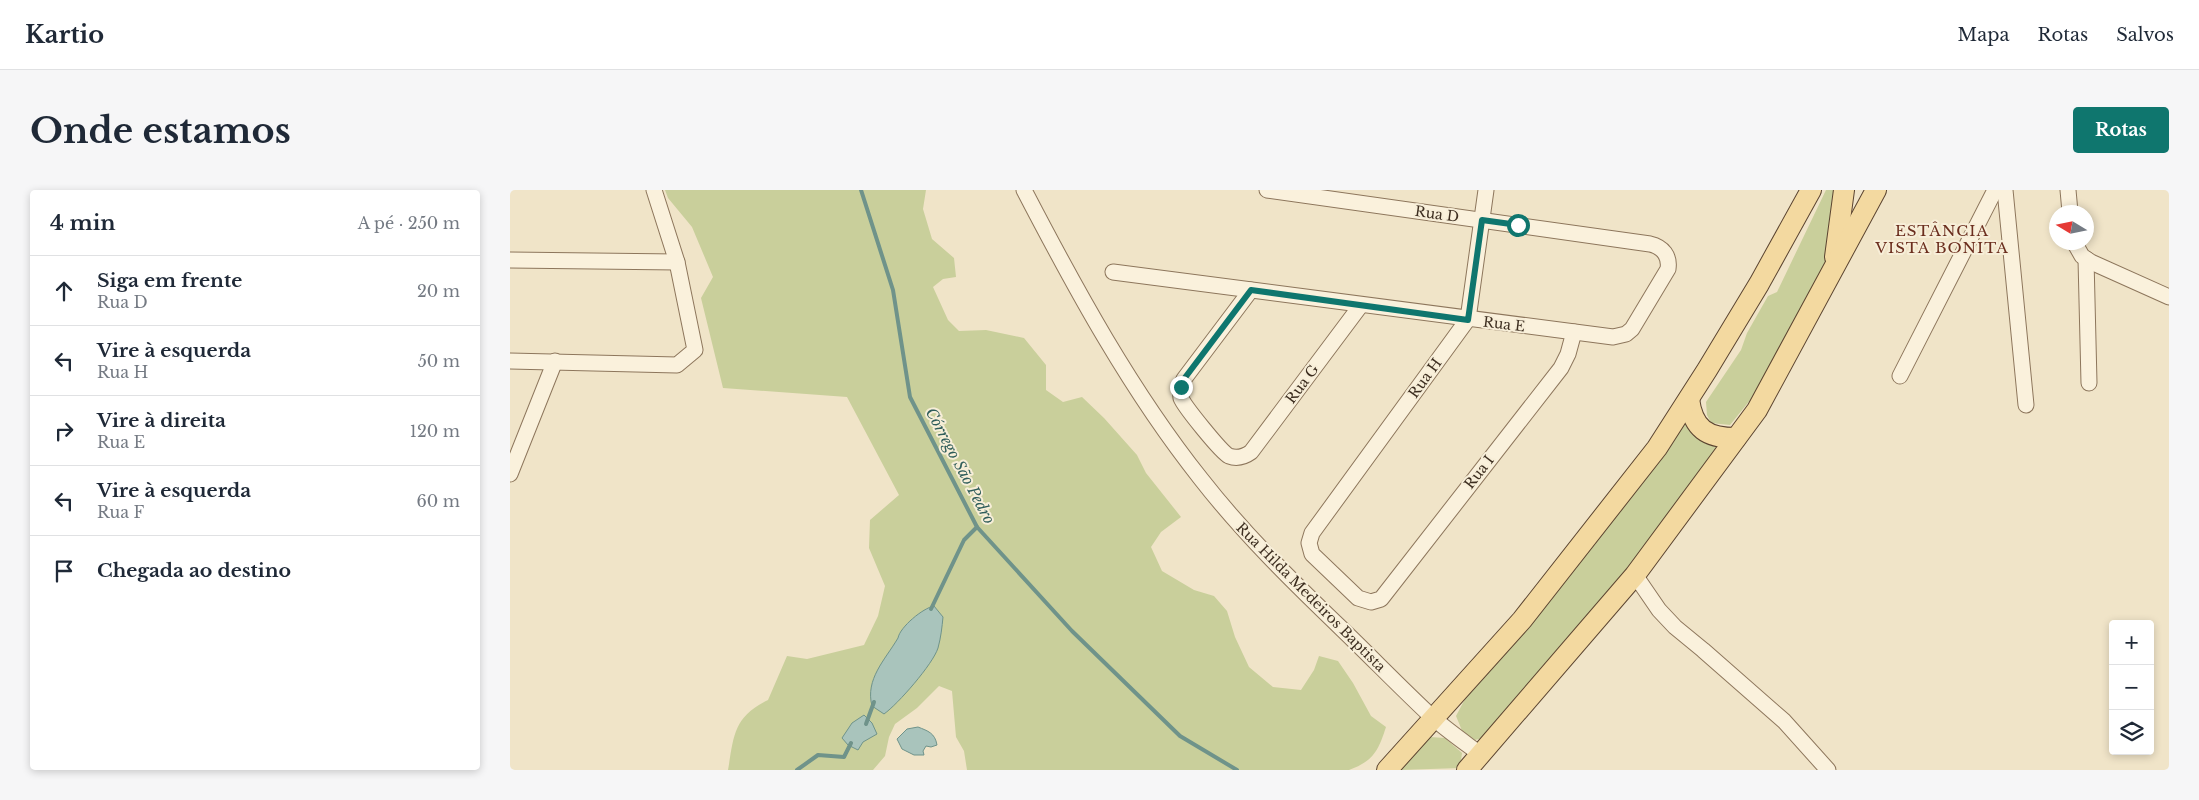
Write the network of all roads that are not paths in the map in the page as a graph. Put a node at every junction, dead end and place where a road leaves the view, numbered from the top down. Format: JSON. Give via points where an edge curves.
{"nodes":[{"id":1,"x":654,"y":190,"type":"edge"},
{"id":2,"x":1024,"y":190,"type":"edge"},
{"id":3,"x":1267,"y":190,"type":"edge"},
{"id":4,"x":1486,"y":190,"type":"edge"},
{"id":5,"x":1811,"y":190,"type":"edge"},
{"id":6,"x":1844,"y":190,"type":"edge"},
{"id":7,"x":1876,"y":190,"type":"edge"},
{"id":8,"x":1995,"y":190,"type":"edge"},
{"id":9,"x":2005,"y":190,"type":"edge"},
{"id":10,"x":2068,"y":190,"type":"edge"},
{"id":11,"x":2069,"y":205,"type":"edge"},
{"id":12,"x":1482,"y":220,"type":"junction"},
{"id":13,"x":2080,"y":251,"type":"edge"},
{"id":14,"x":510,"y":260,"type":"edge"},
{"id":15,"x":677,"y":262,"type":"junction"},
{"id":16,"x":1114,"y":272,"type":"dead end"},
{"id":17,"x":1833,"y":272,"type":"junction"},
{"id":18,"x":1251,"y":290,"type":"junction"},
{"id":19,"x":2169,"y":297,"type":"edge"},
{"id":20,"x":1362,"y":305,"type":"junction"},
{"id":21,"x":1468,"y":320,"type":"junction"},
{"id":22,"x":1574,"y":332,"type":"junction"},
{"id":23,"x":1626,"y":334,"type":"joint"},
{"id":24,"x":510,"y":361,"type":"edge"},
{"id":25,"x":555,"y":361,"type":"junction"},
{"id":26,"x":1900,"y":376,"type":"dead end"},
{"id":27,"x":2089,"y":383,"type":"dead end"},
{"id":28,"x":1689,"y":399,"type":"junction"},
{"id":29,"x":2026,"y":405,"type":"dead end"},
{"id":30,"x":1736,"y":438,"type":"junction"},
{"id":31,"x":510,"y":474,"type":"edge"},
{"id":32,"x":1635,"y":575,"type":"junction"},
{"id":33,"x":1371,"y":602,"type":"joint"},
{"id":34,"x":1433,"y":718,"type":"junction"},
{"id":35,"x":1480,"y":754,"type":"junction"},
{"id":36,"x":1388,"y":770,"type":"edge"},
{"id":37,"x":1467,"y":770,"type":"edge"},
{"id":38,"x":1828,"y":770,"type":"edge"}],
"edges":[{"from":1,"to":15,"type":"street"},
{"from":2,"to":34,"type":"street","name":"Rua Hilda Medeiros Baptista","via":[[1120,361],[1200,478],[1274,563]]},
{"from":3,"to":12,"type":"street","name":"Rua D"},
{"from":4,"to":12,"type":"street","name":"Rua H"},
{"from":5,"to":28,"type":"main road"},
{"from":6,"to":17,"type":"main road"},
{"from":7,"to":17,"type":"main road"},
{"from":8,"to":26,"type":"street"},
{"from":9,"to":29,"type":"street"},
{"from":10,"to":11,"type":"street"},
{"from":12,"to":21,"type":"street","name":"Rua H"},
{"from":12,"to":23,"type":"street","name":"Rua D","via":[[1643,242],[1664,251],[1668,261],[1667,274]]},
{"from":13,"to":19,"type":"street"},
{"from":13,"to":27,"type":"street"},
{"from":14,"to":15,"type":"street"},
{"from":15,"to":25,"type":"street","via":[[695,350],[678,365]]},
{"from":16,"to":18,"type":"street","name":"Rua E"},
{"from":17,"to":30,"type":"main road","via":[[1757,410]]},
{"from":18,"to":20,"type":"street","name":"Rua E"},
{"from":18,"to":20,"type":"street","name":"Rua G","via":[[1184,379],[1180,391],[1183,403],[1222,451],[1238,457],[1251,452]]},
{"from":20,"to":21,"type":"street","name":"Rua E"},
{"from":21,"to":22,"type":"street","name":"Rua E"},
{"from":21,"to":33,"type":"street","name":"Rua H","via":[[1312,533],[1309,543],[1312,554],[1358,598]]},
{"from":22,"to":23,"type":"street","name":"Rua E","via":[[1613,337]]},
{"from":22,"to":33,"type":"street","name":"Rua I","via":[[1561,368],[1381,599]]},
{"from":24,"to":25,"type":"street"},
{"from":25,"to":31,"type":"street"},
{"from":28,"to":30,"type":"main road","via":[[1691,414],[1703,430],[1720,438]]},
{"from":28,"to":34,"type":"main road","via":[[1657,448],[1522,620]]},
{"from":30,"to":32,"type":"main road"},
{"from":32,"to":35,"type":"main road"},
{"from":32,"to":38,"type":"street","via":[[1675,627],[1784,722]]},
{"from":34,"to":35,"type":"street","name":"Rua Hilda Medeiros Baptista"},
{"from":34,"to":36,"type":"main road"},
{"from":35,"to":37,"type":"main road"}]}
